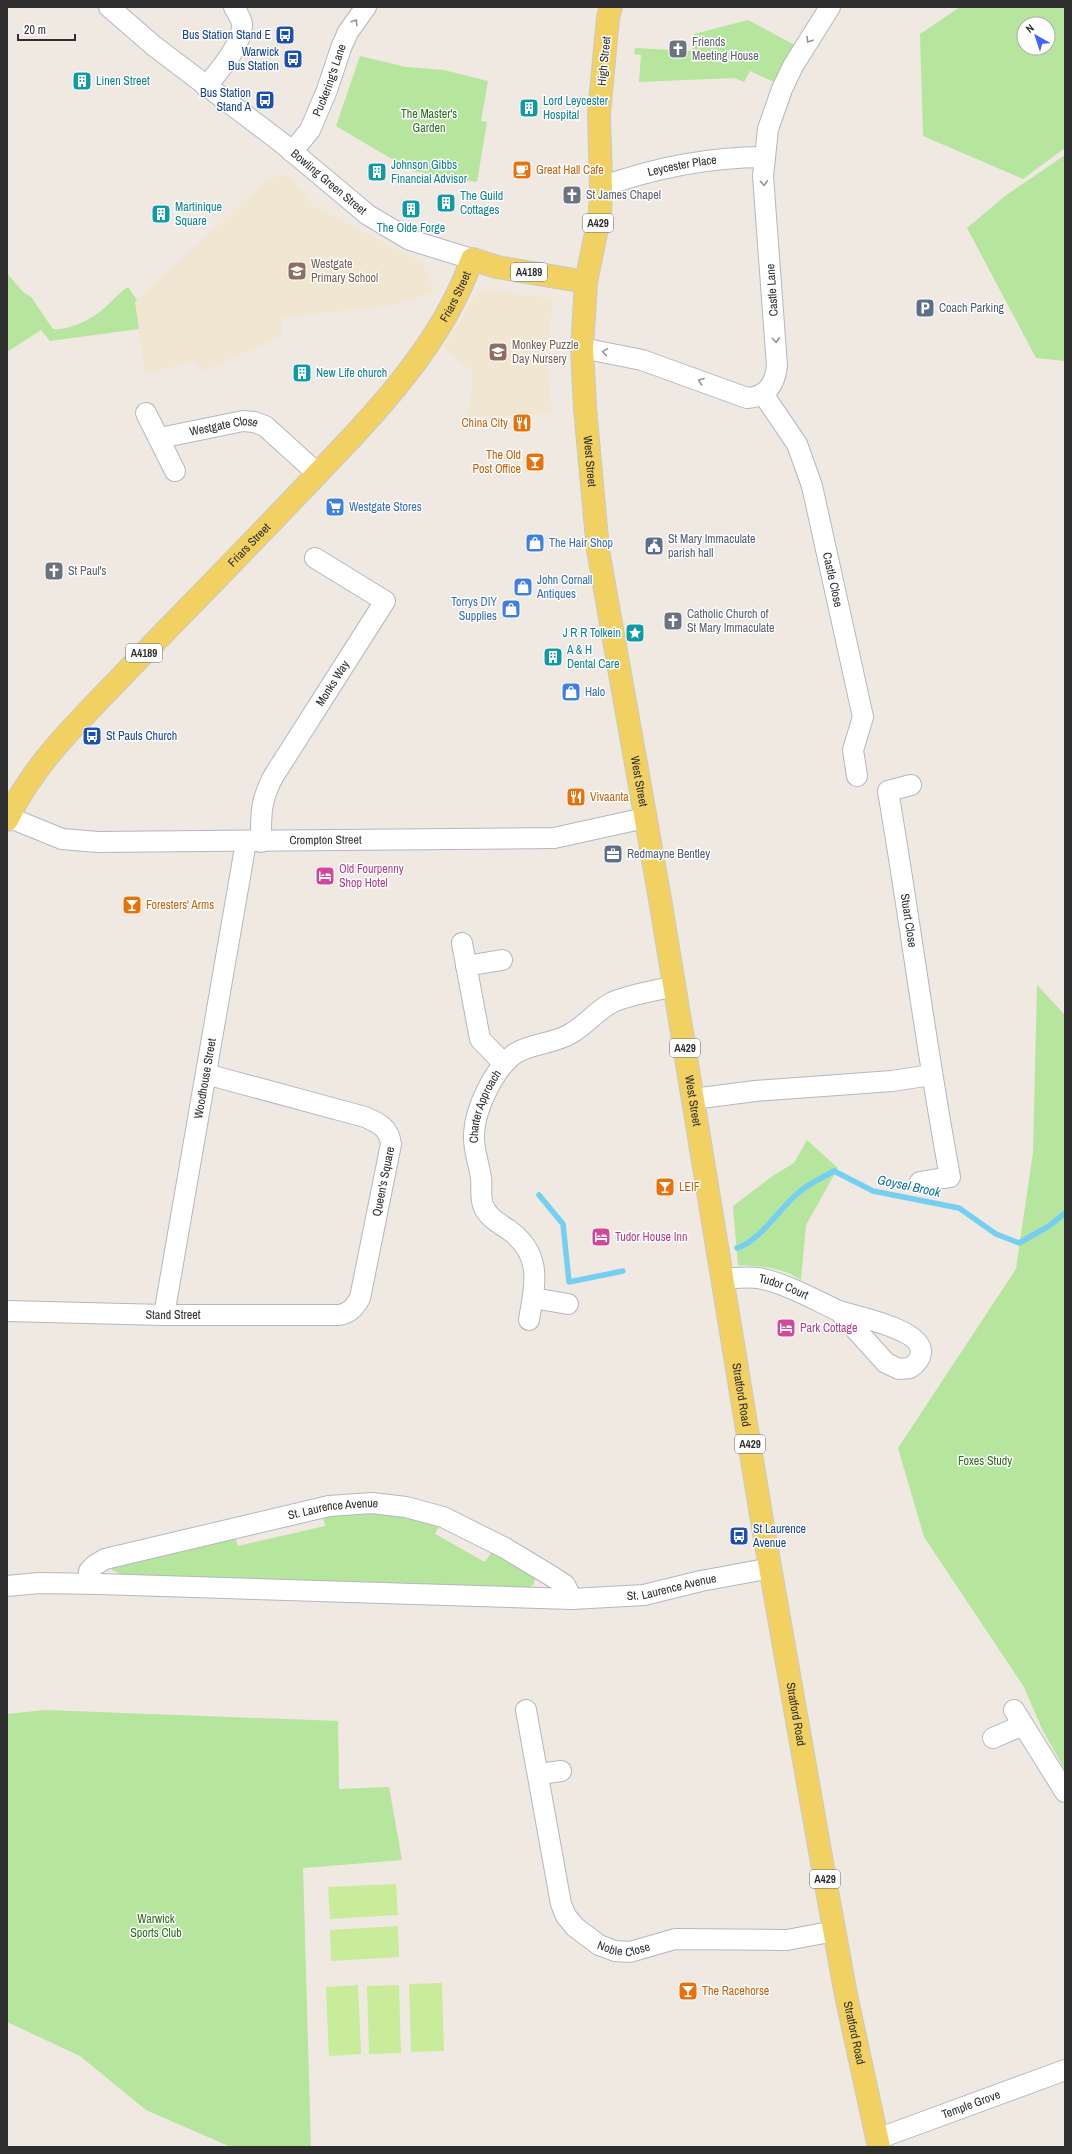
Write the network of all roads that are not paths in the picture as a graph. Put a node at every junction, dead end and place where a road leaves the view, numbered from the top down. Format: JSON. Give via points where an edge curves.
{"nodes":[{"id":1,"x":109,"y":7,"type":"edge"},
{"id":2,"x":234,"y":7,"type":"edge"},
{"id":3,"x":366,"y":7,"type":"edge"},
{"id":4,"x":611,"y":7,"type":"edge"},
{"id":5,"x":830,"y":7,"type":"edge"},
{"id":6,"x":206,"y":87,"type":"junction"},
{"id":7,"x":292,"y":152,"type":"junction"},
{"id":8,"x":765,"y":157,"type":"junction"},
{"id":9,"x":601,"y":187,"type":"junction"},
{"id":10,"x":472,"y":259,"type":"junction"},
{"id":11,"x":586,"y":282,"type":"junction"},
{"id":12,"x":582,"y":348,"type":"junction"},
{"id":13,"x":763,"y":394,"type":"junction"},
{"id":14,"x":146,"y":413,"type":"dead end"},
{"id":15,"x":160,"y":438,"type":"junction"},
{"id":16,"x":175,"y":472,"type":"dead end"},
{"id":17,"x":318,"y":474,"type":"junction"},
{"id":18,"x":315,"y":558,"type":"dead end"},
{"id":19,"x":857,"y":776,"type":"dead end"},
{"id":20,"x":911,"y":785,"type":"dead end"},
{"id":21,"x":645,"y":818,"type":"junction"},
{"id":22,"x":8,"y":819,"type":"edge"},
{"id":23,"x":253,"y":842,"type":"junction"},
{"id":24,"x":462,"y":943,"type":"dead end"},
{"id":25,"x":502,"y":960,"type":"dead end"},
{"id":26,"x":466,"y":966,"type":"junction"},
{"id":27,"x":675,"y":986,"type":"junction"},
{"id":28,"x":503,"y":1063,"type":"junction"},
{"id":29,"x":206,"y":1074,"type":"junction"},
{"id":30,"x":931,"y":1075,"type":"junction"},
{"id":31,"x":693,"y":1099,"type":"junction"},
{"id":32,"x":920,"y":1182,"type":"dead end"},
{"id":33,"x":723,"y":1279,"type":"junction"},
{"id":34,"x":533,"y":1298,"type":"junction"},
{"id":35,"x":568,"y":1304,"type":"dead end"},
{"id":36,"x":839,"y":1311,"type":"dead end"},
{"id":37,"x":7,"y":1312,"type":"edge"},
{"id":38,"x":164,"y":1315,"type":"junction"},
{"id":39,"x":338,"y":1315,"type":"joint"},
{"id":40,"x":529,"y":1320,"type":"dead end"},
{"id":41,"x":771,"y":1568,"type":"junction"},
{"id":42,"x":88,"y":1583,"type":"junction"},
{"id":43,"x":7,"y":1586,"type":"edge"},
{"id":44,"x":572,"y":1599,"type":"junction"},
{"id":45,"x":526,"y":1710,"type":"dead end"},
{"id":46,"x":993,"y":1738,"type":"dead end"},
{"id":47,"x":561,"y":1771,"type":"dead end"},
{"id":48,"x":539,"y":1774,"type":"junction"},
{"id":49,"x":1065,"y":1792,"type":"edge"},
{"id":50,"x":835,"y":1931,"type":"junction"},
{"id":51,"x":1065,"y":2070,"type":"edge"},
{"id":52,"x":878,"y":2143,"type":"edge"}],
"edges":[{"from":1,"to":6,"type":"street","name":"Bowling Green Street"},
{"from":2,"to":6,"type":"street","via":[[241,21],[240,35],[234,49]]},
{"from":7,"to":3,"type":"street","name":"Puckering's Lane","one_way":true,"via":[[310,130],[348,32]]},
{"from":4,"to":9,"type":"main road","name":"High Street","number":"A429","via":[[599,113]]},
{"from":5,"to":8,"type":"street","name":"Castle Lane","one_way":true,"via":[[793,66],[782,90],[768,130]]},
{"from":6,"to":7,"type":"street","name":"Bowling Green Street"},
{"from":7,"to":10,"type":"street","name":"Bowling Green Street","via":[[357,207],[390,229],[410,240]]},
{"from":8,"to":9,"type":"street","name":"Leycester Place","via":[[676,164]]},
{"from":8,"to":13,"type":"street","name":"Castle Lane","one_way":true,"via":[[763,176],[777,366],[773,382]]},
{"from":9,"to":11,"type":"main road","name":"High Street","number":"A429","via":[[600,214]]},
{"from":10,"to":11,"type":"main road","name":"Bowling Green Street","number":"A4189","via":[[497,267]]},
{"from":10,"to":17,"type":"main road","name":"Friars Street","number":"A4189","via":[[451,307],[405,377]]},
{"from":11,"to":12,"type":"main road","name":"West Street","number":"A429"},
{"from":13,"to":12,"type":"street","one_way":true,"via":[[747,398],[650,362]]},
{"from":12,"to":21,"type":"main road","name":"West Street","number":"A429","via":[[598,550]]},
{"from":13,"to":19,"type":"street","name":"Castle Close","via":[[797,444],[812,486],[864,717],[853,750]]},
{"from":14,"to":15,"type":"street"},
{"from":15,"to":16,"type":"street"},
{"from":15,"to":17,"type":"street","name":"Westgate Close","via":[[243,421],[254,422],[266,426]]},
{"from":17,"to":22,"type":"main road","name":"Friars Street","number":"A4189","via":[[75,726],[36,770]]},
{"from":18,"to":23,"type":"street","name":"Monks Way","via":[[385,601],[273,777],[264,795]]},
{"from":20,"to":30,"type":"street","name":"Stuart Close","via":[[888,791]]},
{"from":21,"to":23,"type":"street","name":"Crompton Street","via":[[554,838]]},
{"from":21,"to":27,"type":"main road","name":"West Street","number":"A429"},
{"from":22,"to":23,"type":"street","name":"Crompton Street","via":[[62,839],[98,842]]},
{"from":23,"to":29,"type":"street","name":"Woodhouse Street"},
{"from":24,"to":26,"type":"street","name":"Charter Approach"},
{"from":25,"to":26,"type":"street"},
{"from":26,"to":28,"type":"street","name":"Charter Approach","via":[[480,1040]]},
{"from":27,"to":28,"type":"street","name":"Charter Approach","via":[[614,1001],[568,1036],[518,1052]]},
{"from":27,"to":31,"type":"main road","name":"West Street","number":"A429"},
{"from":28,"to":34,"type":"street","name":"Charter Approach","via":[[492,1080],[476,1117],[475,1147],[483,1207],[496,1222],[522,1241],[530,1254],[535,1269]]},
{"from":29,"to":38,"type":"street","name":"Woodhouse Street"},
{"from":29,"to":39,"type":"street","name":"Queen's Square","via":[[365,1117],[384,1127],[390,1135],[391,1144],[360,1298],[353,1309]]},
{"from":30,"to":31,"type":"street","via":[[892,1081],[755,1091]]},
{"from":30,"to":32,"type":"street","name":"Stuart Close","via":[[950,1177]]},
{"from":31,"to":33,"type":"main road","name":"West Street","number":"A429"},
{"from":33,"to":36,"type":"street","name":"Tudor Court","via":[[762,1279],[794,1290]]},
{"from":33,"to":41,"type":"main road","name":"Stratford Road","number":"A429"},
{"from":34,"to":35,"type":"street"},
{"from":34,"to":40,"type":"street","name":"Charter Approach"},
{"from":37,"to":38,"type":"street","name":"Stand Street"},
{"from":38,"to":39,"type":"street","name":"Stand Street"},
{"from":41,"to":44,"type":"street","name":"St. Laurence Avenue","via":[[644,1595]]},
{"from":41,"to":50,"type":"main road","name":"Stratford Road","number":"A429"},
{"from":42,"to":43,"type":"street","name":"St. Laurence Avenue"},
{"from":42,"to":44,"type":"street","name":"St. Laurence Avenue"},
{"from":42,"to":44,"type":"street","name":"St. Laurence Avenue","via":[[89,1571],[105,1559],[330,1506],[372,1503],[406,1507],[443,1517],[505,1548],[553,1577],[565,1585]]},
{"from":45,"to":48,"type":"street","name":"Noble Close"},
{"from":46,"to":49,"type":"street","via":[[1019,1717]]},
{"from":47,"to":48,"type":"street"},
{"from":48,"to":50,"type":"street","name":"Noble Close","via":[[561,1904],[575,1927],[599,1945],[615,1951],[630,1952],[675,1939],[787,1940]]},
{"from":50,"to":52,"type":"main road","name":"Stratford Road","number":"A429"},
{"from":51,"to":52,"type":"street","name":"Temple Grove"}]}
